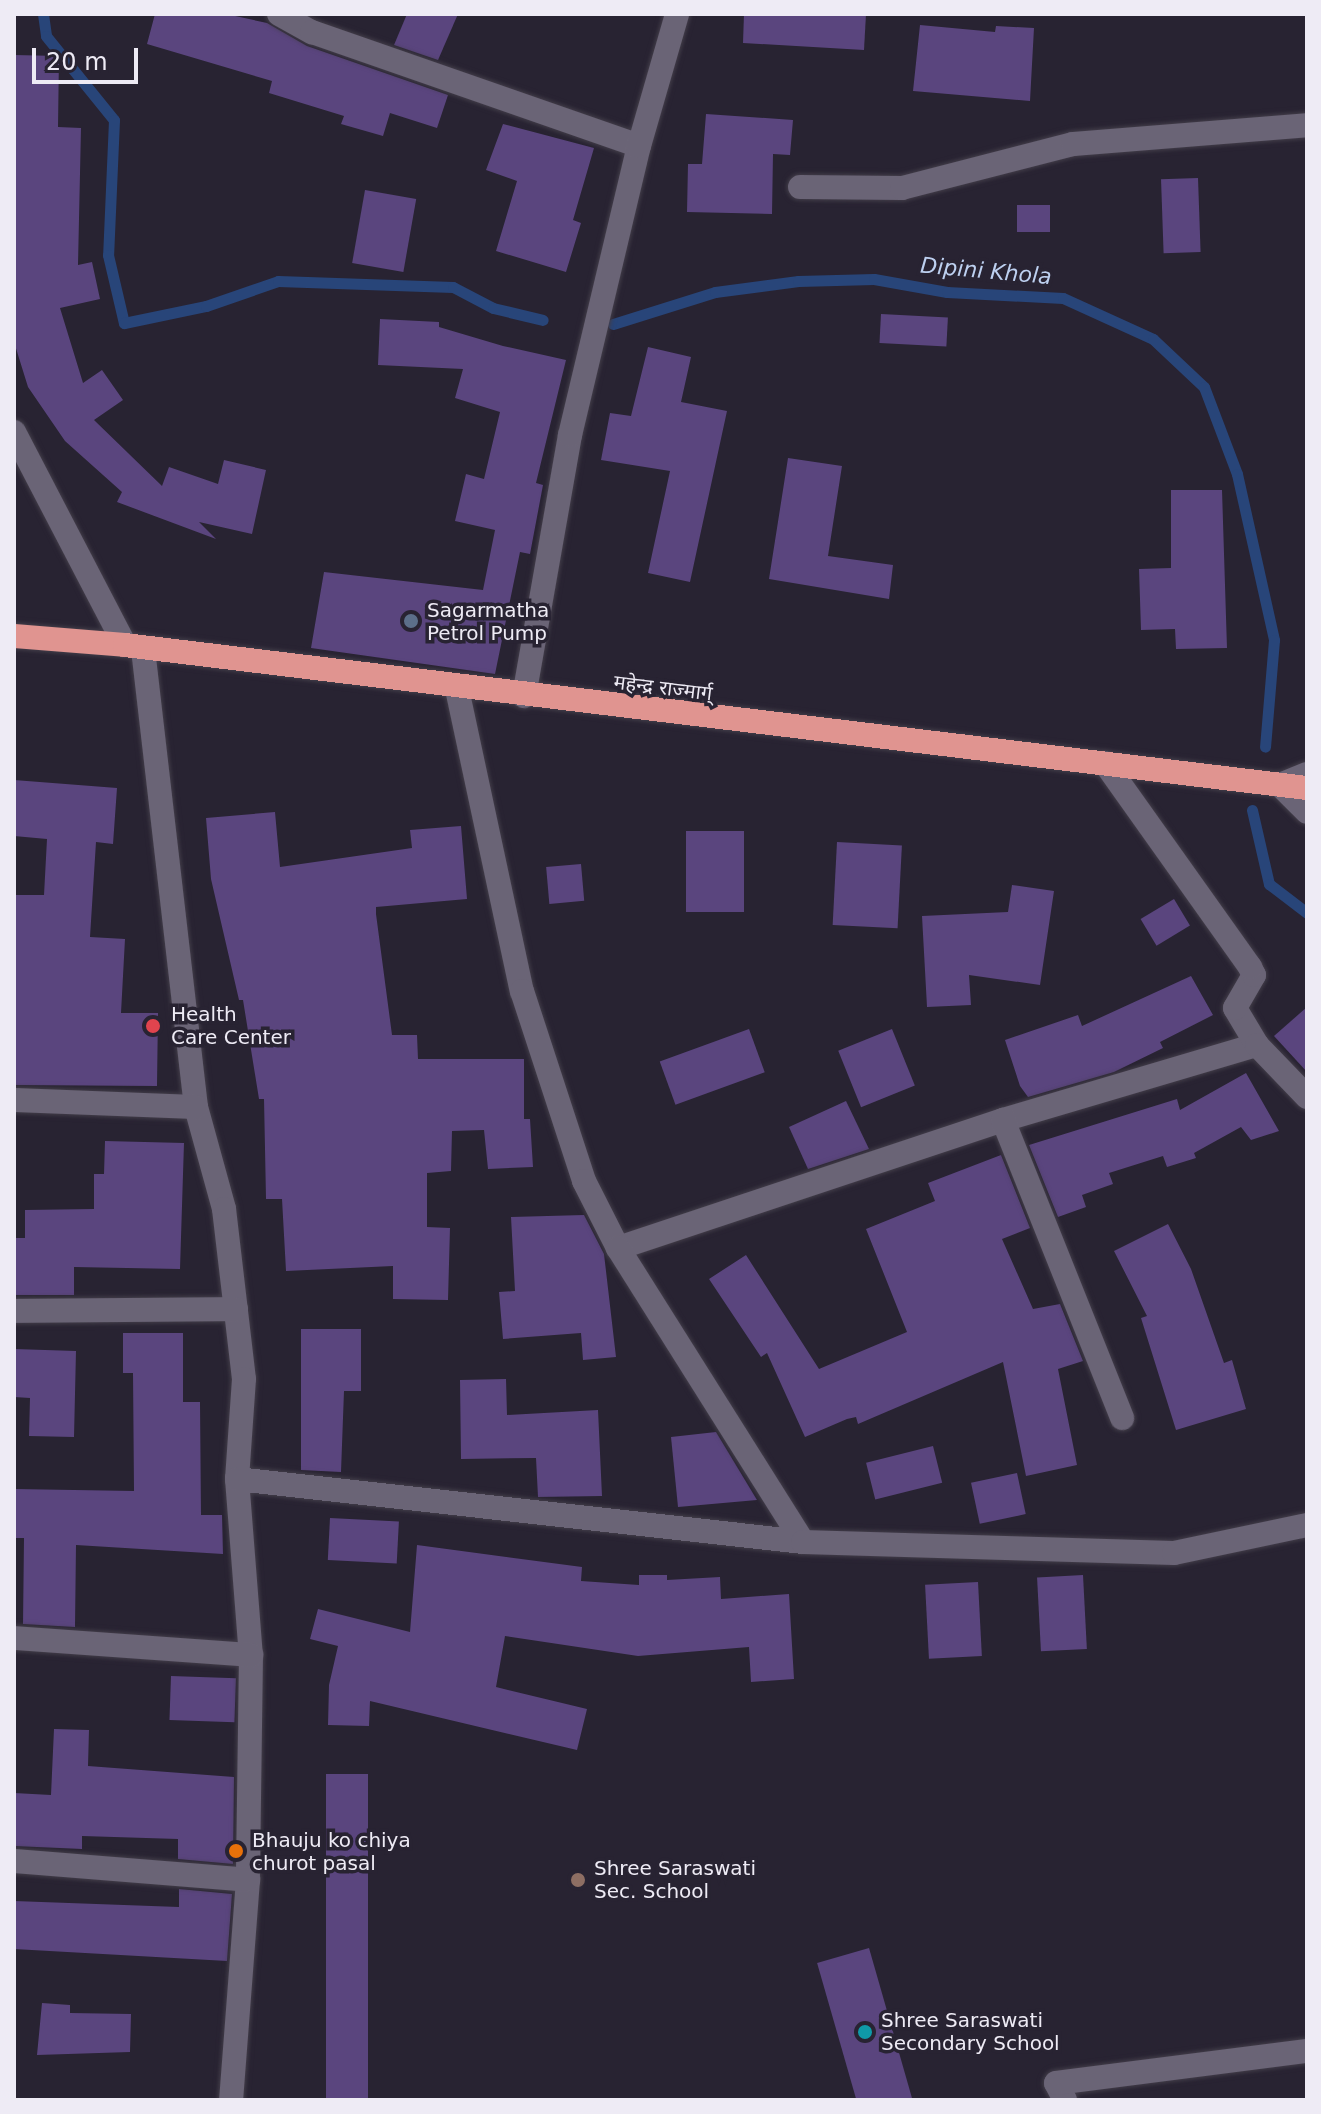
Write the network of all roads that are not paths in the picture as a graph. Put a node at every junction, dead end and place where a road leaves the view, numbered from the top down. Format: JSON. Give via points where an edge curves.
{"nodes":[{"id":1,"x":279,"y":14,"type":"edge"},
{"id":2,"x":677,"y":14,"type":"edge"},
{"id":3,"x":1307,"y":125,"type":"edge"},
{"id":4,"x":639,"y":146,"type":"junction"},
{"id":5,"x":800,"y":187,"type":"dead end"},
{"id":6,"x":14,"y":432,"type":"edge"},
{"id":7,"x":14,"y":636,"type":"edge"},
{"id":8,"x":134,"y":647,"type":"junction"},
{"id":9,"x":457,"y":689,"type":"junction"},
{"id":10,"x":524,"y":696,"type":"junction"},
{"id":11,"x":1105,"y":763,"type":"junction"},
{"id":12,"x":1307,"y":774,"type":"edge"},
{"id":13,"x":1280,"y":785,"type":"junction"},
{"id":14,"x":1307,"y":788,"type":"edge"},
{"id":15,"x":1307,"y":812,"type":"edge"},
{"id":16,"x":1257,"y":1045,"type":"junction"},
{"id":17,"x":1307,"y":1097,"type":"edge"},
{"id":18,"x":14,"y":1100,"type":"edge"},
{"id":19,"x":196,"y":1107,"type":"junction"},
{"id":20,"x":1003,"y":1120,"type":"junction"},
{"id":21,"x":618,"y":1248,"type":"junction"},
{"id":22,"x":236,"y":1309,"type":"junction"},
{"id":23,"x":14,"y":1311,"type":"edge"},
{"id":24,"x":1122,"y":1418,"type":"dead end"},
{"id":25,"x":237,"y":1479,"type":"junction"},
{"id":26,"x":1307,"y":1525,"type":"edge"},
{"id":27,"x":803,"y":1542,"type":"junction"},
{"id":28,"x":14,"y":1638,"type":"edge"},
{"id":29,"x":251,"y":1655,"type":"junction"},
{"id":30,"x":14,"y":1861,"type":"edge"},
{"id":31,"x":248,"y":1880,"type":"junction"},
{"id":32,"x":1307,"y":2051,"type":"edge"},
{"id":33,"x":231,"y":2100,"type":"edge"},
{"id":34,"x":1065,"y":2100,"type":"edge"}],
"edges":[{"from":1,"to":4,"type":"street","via":[[312,32]]},
{"from":2,"to":4,"type":"street"},
{"from":3,"to":5,"type":"street","via":[[1073,144],[902,188]]},
{"from":4,"to":10,"type":"street","via":[[570,435]]},
{"from":6,"to":8,"type":"street"},
{"from":7,"to":8,"type":"highway","name":"महेन्द्र राज्मार्ग्"},
{"from":8,"to":9,"type":"highway","name":"महेन्द्र राज्मार्ग्"},
{"from":8,"to":19,"type":"street"},
{"from":9,"to":10,"type":"highway","name":"महेन्द्र राज्मार्ग्"},
{"from":9,"to":21,"type":"street","via":[[522,991],[584,1181]]},
{"from":10,"to":11,"type":"highway","name":"महेन्द्र राज्मार्ग्"},
{"from":11,"to":13,"type":"highway","name":"महेन्द्र राज्मार्ग्"},
{"from":11,"to":16,"type":"street","via":[[1250,967],[1254,975],[1235,1008]]},
{"from":12,"to":13,"type":"street"},
{"from":13,"to":14,"type":"highway","name":"महेन्द्र राज्मार्ग्"},
{"from":13,"to":15,"type":"street"},
{"from":16,"to":17,"type":"street"},
{"from":16,"to":20,"type":"street"},
{"from":18,"to":19,"type":"street"},
{"from":19,"to":22,"type":"street","via":[[224,1209]]},
{"from":20,"to":21,"type":"street"},
{"from":20,"to":24,"type":"street"},
{"from":21,"to":27,"type":"street"},
{"from":22,"to":23,"type":"street"},
{"from":22,"to":25,"type":"street","via":[[244,1379]]},
{"from":25,"to":27,"type":"street"},
{"from":25,"to":29,"type":"street"},
{"from":26,"to":27,"type":"street","via":[[1174,1553]]},
{"from":28,"to":29,"type":"street"},
{"from":29,"to":31,"type":"street"},
{"from":30,"to":31,"type":"street"},
{"from":31,"to":33,"type":"street"},
{"from":32,"to":34,"type":"street","via":[[1056,2083]]}]}
